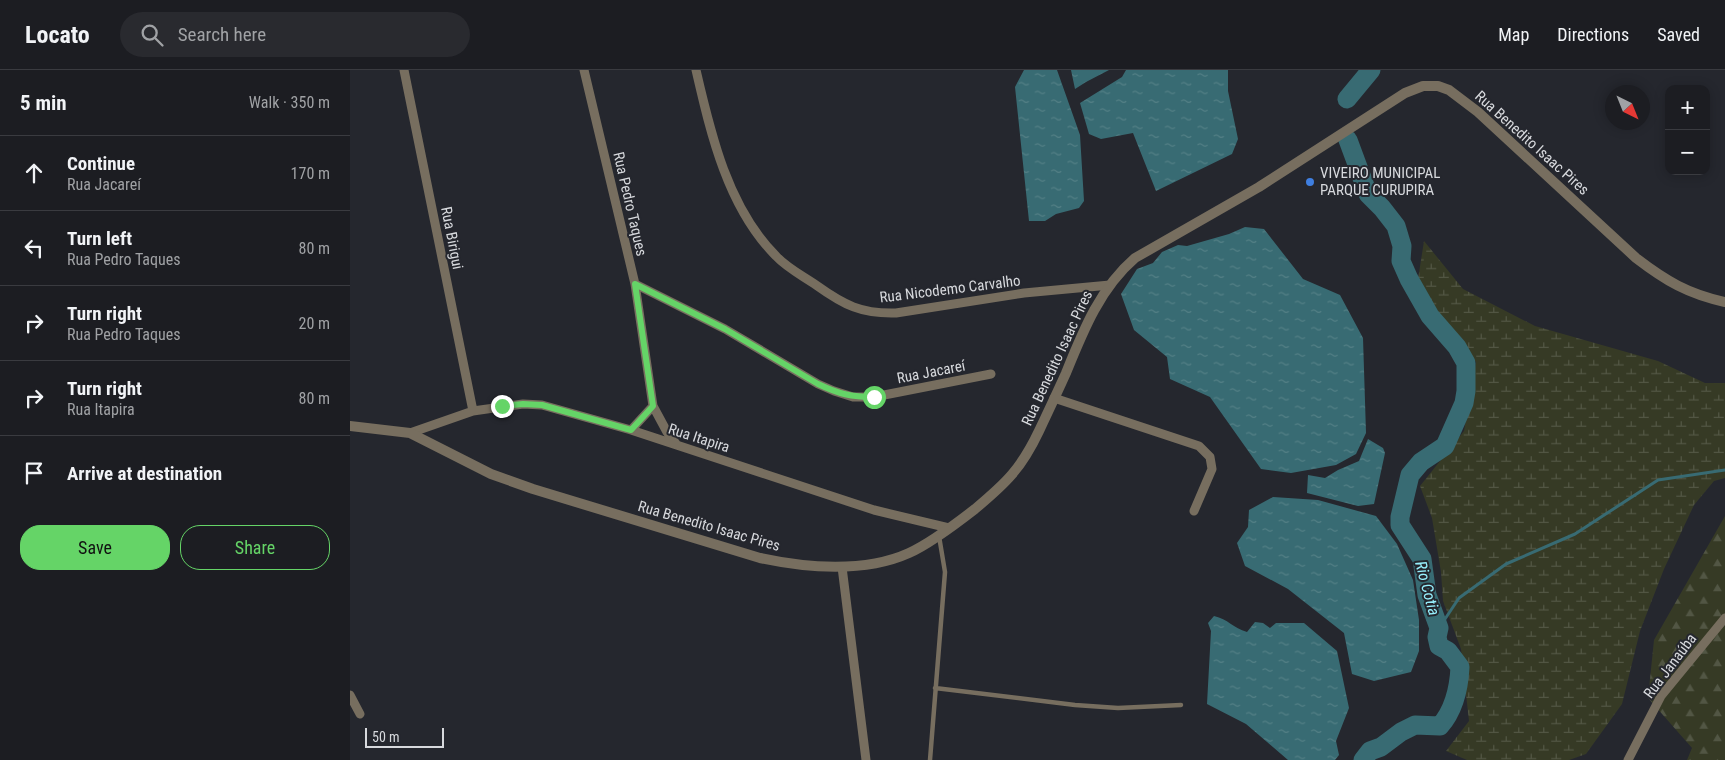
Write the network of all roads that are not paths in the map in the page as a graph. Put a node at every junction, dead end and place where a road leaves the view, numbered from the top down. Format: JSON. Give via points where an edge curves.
{"nodes":[{"id":1,"x":404,"y":70,"type":"edge"},
{"id":2,"x":584,"y":70,"type":"edge"},
{"id":3,"x":696,"y":70,"type":"edge"},
{"id":4,"x":635,"y":284,"type":"junction"},
{"id":5,"x":1110,"y":285,"type":"junction"},
{"id":6,"x":1725,"y":302,"type":"edge"},
{"id":7,"x":991,"y":374,"type":"dead end"},
{"id":8,"x":1054,"y":398,"type":"junction"},
{"id":9,"x":653,"y":406,"type":"junction"},
{"id":10,"x":473,"y":411,"type":"junction"},
{"id":11,"x":350,"y":426,"type":"edge"},
{"id":12,"x":631,"y":430,"type":"junction"},
{"id":13,"x":410,"y":433,"type":"junction"},
{"id":14,"x":677,"y":445,"type":"junction"},
{"id":15,"x":1194,"y":511,"type":"dead end"},
{"id":16,"x":949,"y":528,"type":"junction"},
{"id":17,"x":939,"y":535,"type":"junction"},
{"id":18,"x":842,"y":567,"type":"junction"},
{"id":19,"x":1725,"y":618,"type":"edge"},
{"id":20,"x":935,"y":688,"type":"junction"},
{"id":21,"x":350,"y":695,"type":"edge"},
{"id":22,"x":1181,"y":705,"type":"dead end"},
{"id":23,"x":360,"y":714,"type":"dead end"},
{"id":24,"x":866,"y":760,"type":"edge"},
{"id":25,"x":930,"y":760,"type":"edge"},
{"id":26,"x":1628,"y":760,"type":"edge"}],
"edges":[{"from":1,"to":10,"type":"street","name":"Rua Birigui"},
{"from":2,"to":4,"type":"street","name":"Rua Pedro Taques"},
{"from":3,"to":5,"type":"street","name":"Rua Nicodemo Carvalho","via":[[716,146],[739,206],[754,230],[778,258],[841,302],[878,314],[896,313]]},
{"from":4,"to":7,"type":"street","name":"Rua Jacareí","via":[[725,329],[818,384],[853,397],[874,397]]},
{"from":4,"to":9,"type":"street","name":"Rua Pedro Taques"},
{"from":5,"to":6,"type":"street","name":"Rua Benedito Isaac Pires","via":[[1135,258],[1259,187],[1405,93],[1423,86],[1438,86],[1449,90],[1478,112],[1653,271],[1677,286]]},
{"from":5,"to":8,"type":"street","name":"Rua Benedito Isaac Pires","via":[[1079,341]]},
{"from":8,"to":15,"type":"street","via":[[1199,446],[1210,457],[1212,469]]},
{"from":8,"to":16,"type":"street","name":"Rua Benedito Isaac Pires","via":[[1017,470],[967,516]]},
{"from":9,"to":12,"type":"street"},
{"from":9,"to":14,"type":"street","name":"Rua Pedro Taques"},
{"from":10,"to":12,"type":"street","name":"Rua Itapira","via":[[523,404],[542,405]]},
{"from":10,"to":13,"type":"street","name":"Rua Itapira"},
{"from":11,"to":13,"type":"street","name":"Rua Benedito Isaac Pires"},
{"from":12,"to":14,"type":"street","name":"Rua Itapira"},
{"from":13,"to":18,"type":"street","name":"Rua Benedito Isaac Pires","via":[[492,474],[601,511],[760,558],[792,565]]},
{"from":14,"to":16,"type":"street","name":"Rua Itapira","via":[[874,510]]},
{"from":16,"to":17,"type":"street","name":"Rua Benedito Isaac Pires"},
{"from":17,"to":18,"type":"street","name":"Rua Benedito Isaac Pires","via":[[909,553],[874,563]]},
{"from":17,"to":20,"type":"lane","via":[[945,572]]},
{"from":18,"to":24,"type":"street"},
{"from":19,"to":26,"type":"street","name":"Rua Janaúba","via":[[1661,696]]},
{"from":20,"to":22,"type":"lane","via":[[1101,707]]},
{"from":20,"to":25,"type":"lane"},
{"from":21,"to":23,"type":"street"}]}
